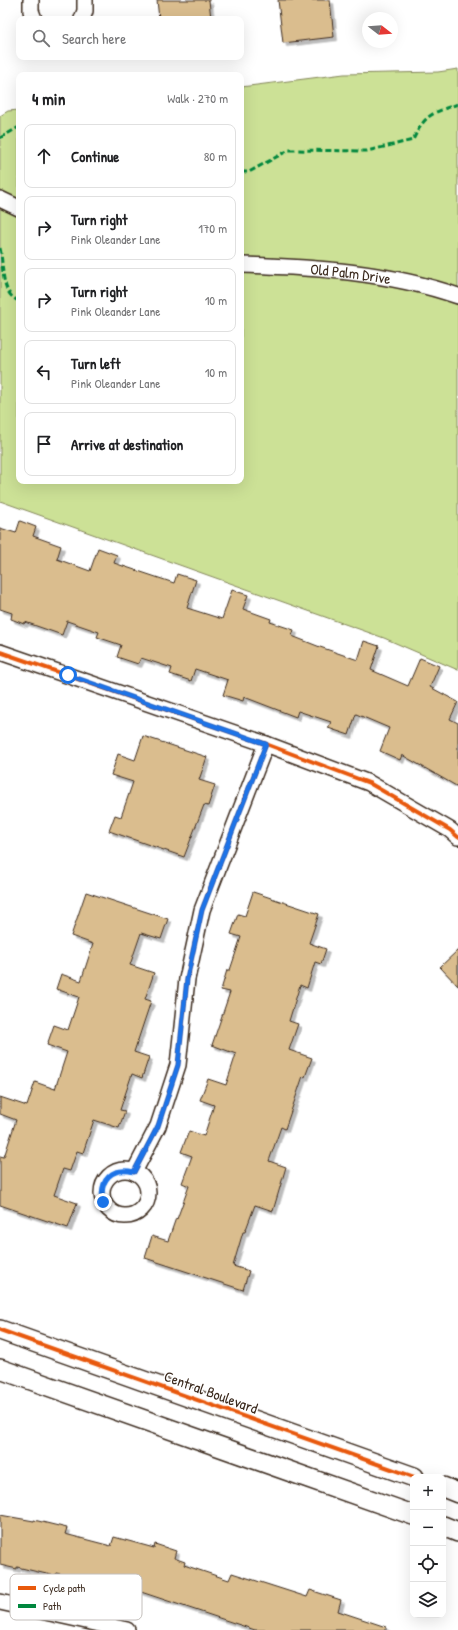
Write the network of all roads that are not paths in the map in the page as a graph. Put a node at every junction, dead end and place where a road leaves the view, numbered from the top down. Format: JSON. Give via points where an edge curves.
{"nodes":[{"id":1,"x":31,"y":0,"type":"edge"},
{"id":2,"x":85,"y":0,"type":"edge"},
{"id":3,"x":33,"y":16,"type":"edge"},
{"id":4,"x":83,"y":16,"type":"edge"},
{"id":5,"x":0,"y":199,"type":"edge"},
{"id":6,"x":16,"y":207,"type":"edge"},
{"id":7,"x":244,"y":265,"type":"edge"},
{"id":8,"x":458,"y":296,"type":"edge"},
{"id":9,"x":0,"y":652,"type":"edge"},
{"id":10,"x":266,"y":744,"type":"junction"},
{"id":11,"x":458,"y":837,"type":"edge"},
{"id":12,"x":134,"y":1172,"type":"dead end"},
{"id":13,"x":0,"y":1330,"type":"edge"},
{"id":14,"x":0,"y":1368,"type":"edge"},
{"id":15,"x":410,"y":1476,"type":"edge"},
{"id":16,"x":446,"y":1488,"type":"edge"},
{"id":17,"x":458,"y":1493,"type":"edge"},
{"id":18,"x":410,"y":1515,"type":"edge"},
{"id":19,"x":446,"y":1527,"type":"edge"},
{"id":20,"x":458,"y":1532,"type":"edge"},
{"id":21,"x":0,"y":1602,"type":"edge"},
{"id":22,"x":10,"y":1604,"type":"edge"},
{"id":23,"x":82,"y":1620,"type":"edge"},
{"id":24,"x":127,"y":1630,"type":"edge"}],
"edges":[{"from":1,"to":3,"type":"street"},
{"from":2,"to":4,"type":"street"},
{"from":5,"to":6,"type":"street"},
{"from":7,"to":8,"type":"street","name":"Old Palm Drive","via":[[321,269],[380,276]]},
{"from":9,"to":10,"type":"street"},
{"from":10,"to":11,"type":"street","via":[[369,783]]},
{"from":10,"to":12,"type":"street","via":[[202,910],[187,979],[178,1065],[158,1126]]},
{"from":13,"to":15,"type":"street","name":"Central Boulevard"},
{"from":14,"to":18,"type":"street"},
{"from":16,"to":17,"type":"street"},
{"from":19,"to":20,"type":"street"},
{"from":21,"to":22,"type":"street"},
{"from":23,"to":24,"type":"street"}]}
